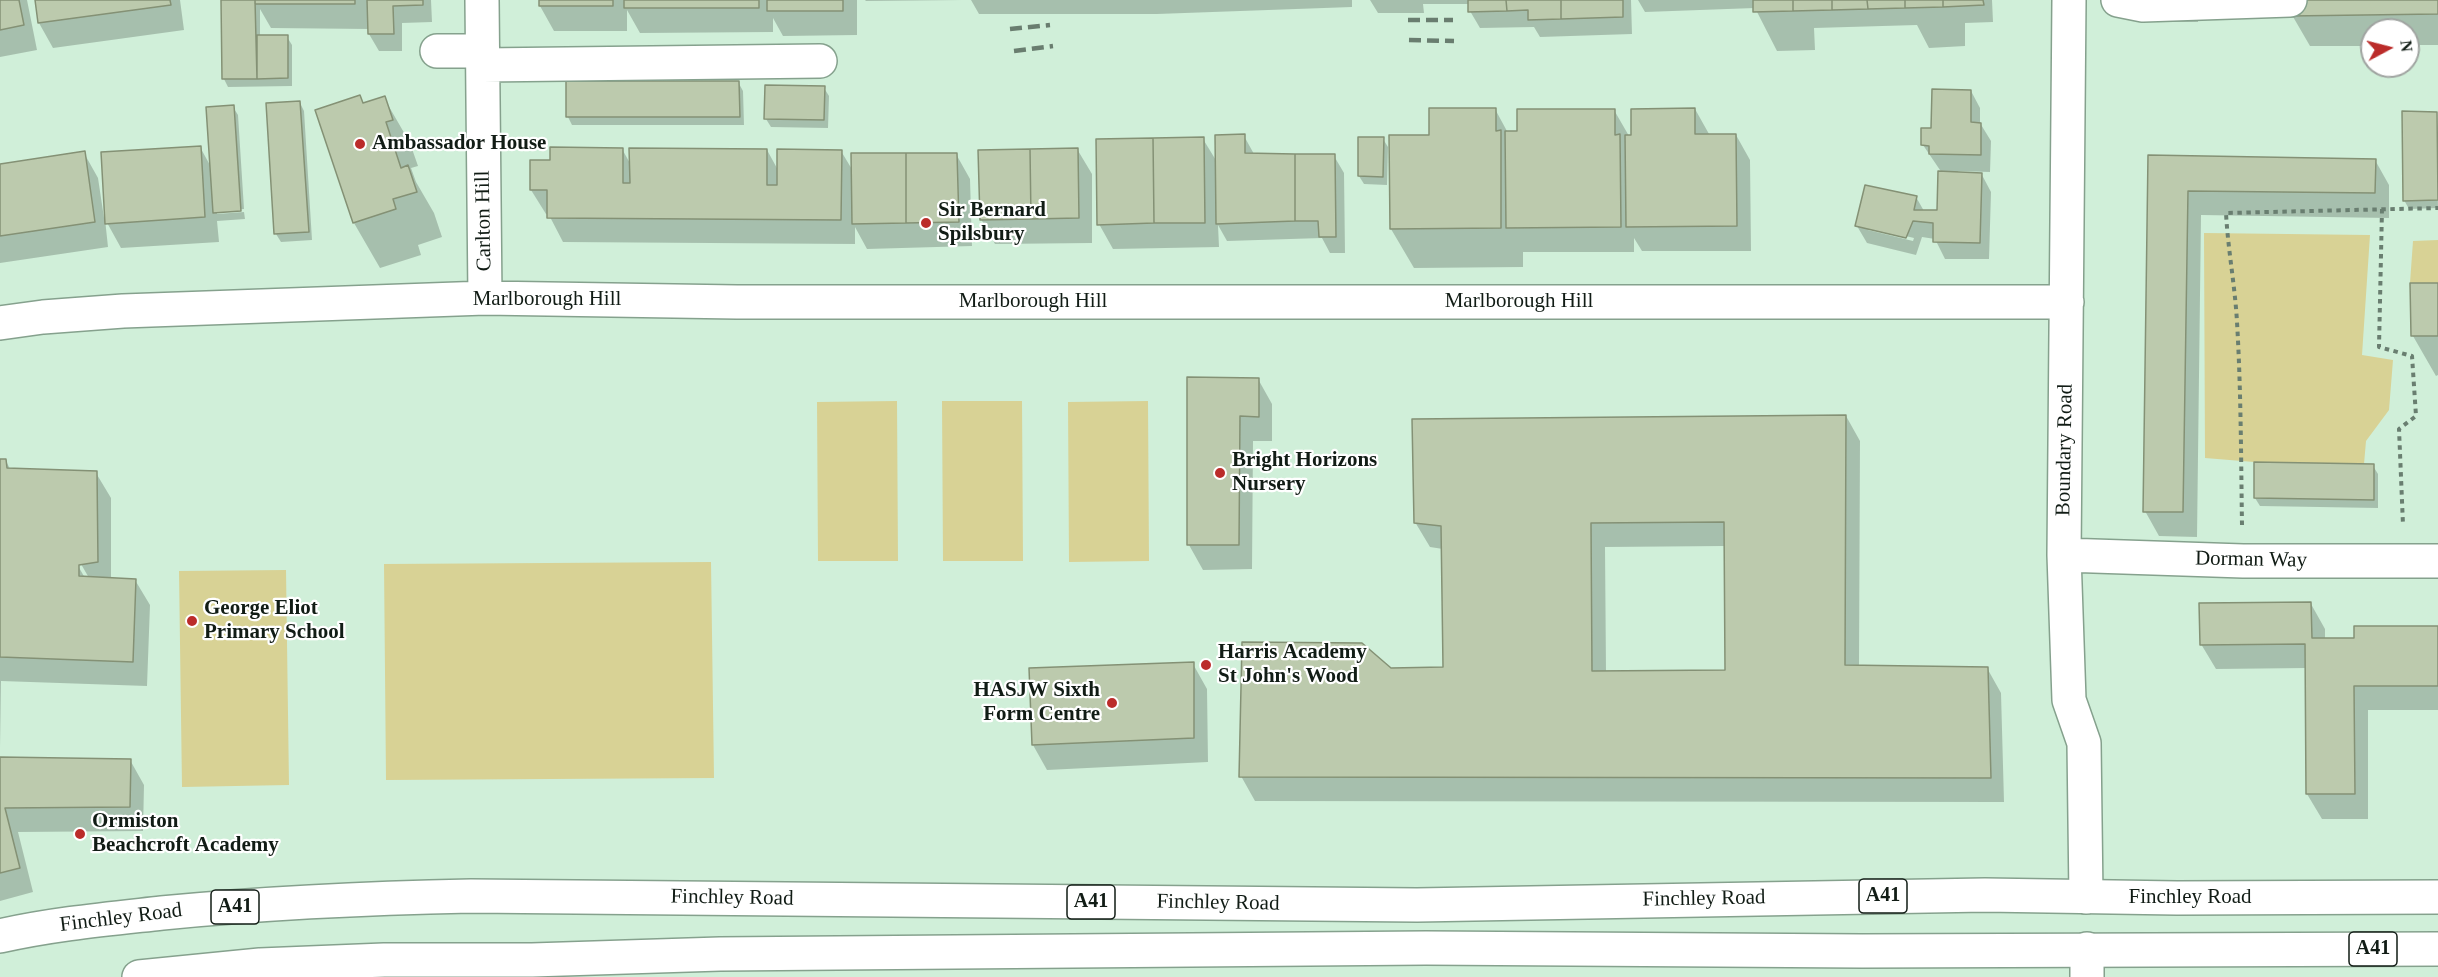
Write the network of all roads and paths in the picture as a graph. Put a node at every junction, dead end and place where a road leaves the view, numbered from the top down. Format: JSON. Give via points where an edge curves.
{"nodes":[{"id":1,"x":482,"y":0,"type":"edge"},
{"id":2,"x":2069,"y":0,"type":"edge"},
{"id":3,"x":2118,"y":0,"type":"edge"},
{"id":4,"x":2290,"y":0,"type":"edge"},
{"id":5,"x":437,"y":51,"type":"dead end"},
{"id":6,"x":483,"y":58,"type":"junction"},
{"id":7,"x":820,"y":62,"type":"dead end"},
{"id":8,"x":2382,"y":208,"type":"junction"},
{"id":9,"x":2438,"y":208,"type":"edge"},
{"id":10,"x":485,"y":298,"type":"junction"},
{"id":11,"x":2067,"y":302,"type":"junction"},
{"id":12,"x":0,"y":323,"type":"edge"},
{"id":13,"x":2064,"y":555,"type":"junction"},
{"id":14,"x":2243,"y":561,"type":"junction"},
{"id":15,"x":2404,"y":561,"type":"junction"},
{"id":16,"x":2438,"y":561,"type":"edge"},
{"id":17,"x":2086,"y":897,"type":"junction"},
{"id":18,"x":2438,"y":897,"type":"edge"},
{"id":19,"x":0,"y":936,"type":"edge"},
{"id":20,"x":2438,"y":949,"type":"edge"},
{"id":21,"x":2087,"y":963,"type":"edge"},
{"id":22,"x":534,"y":969,"type":"edge"},
{"id":23,"x":139,"y":977,"type":"edge"}],
"edges":[{"from":1,"to":6,"type":"main road","name":"Carlton Hill"},
{"from":2,"to":11,"type":"main road","name":"Boundary Road"},
{"from":3,"to":4,"type":"main road","via":[[2143,5]]},
{"from":5,"to":6,"type":"main road"},
{"from":6,"to":7,"type":"main road"},
{"from":6,"to":10,"type":"main road","name":"Carlton Hill"},
{"from":8,"to":9,"type":"path"},
{"from":8,"to":14,"type":"path","via":[[2226,213],[2237,323]]},
{"from":8,"to":15,"type":"path","via":[[2379,347],[2412,356],[2416,416],[2399,429]]},
{"from":10,"to":11,"type":"main road","name":"Marlborough Hill","via":[[736,302]]},
{"from":10,"to":12,"type":"main road","name":"Marlborough Hill","via":[[123,311]]},
{"from":11,"to":13,"type":"main road","name":"Boundary Road"},
{"from":13,"to":14,"type":"main road","name":"Dorman Way"},
{"from":13,"to":17,"type":"main road","name":"Boundary Road","via":[[2069,699],[2084,743]]},
{"from":14,"to":15,"type":"main road","name":"Dorman Way"},
{"from":15,"to":16,"type":"main road","name":"Dorman Way"},
{"from":17,"to":18,"type":"main road","name":"Finchley Road","number":"A41"},
{"from":17,"to":19,"type":"main road","name":"Finchley Road","number":"A41","via":[[1985,895],[1417,905],[352,898],[86,921]]},
{"from":20,"to":21,"type":"main road","number":"A41"},
{"from":21,"to":22,"type":"main road","number":"A41","via":[[1426,948],[720,954]]},
{"from":22,"to":23,"type":"main road","number":"A41","via":[[384,960],[260,965]]}]}
